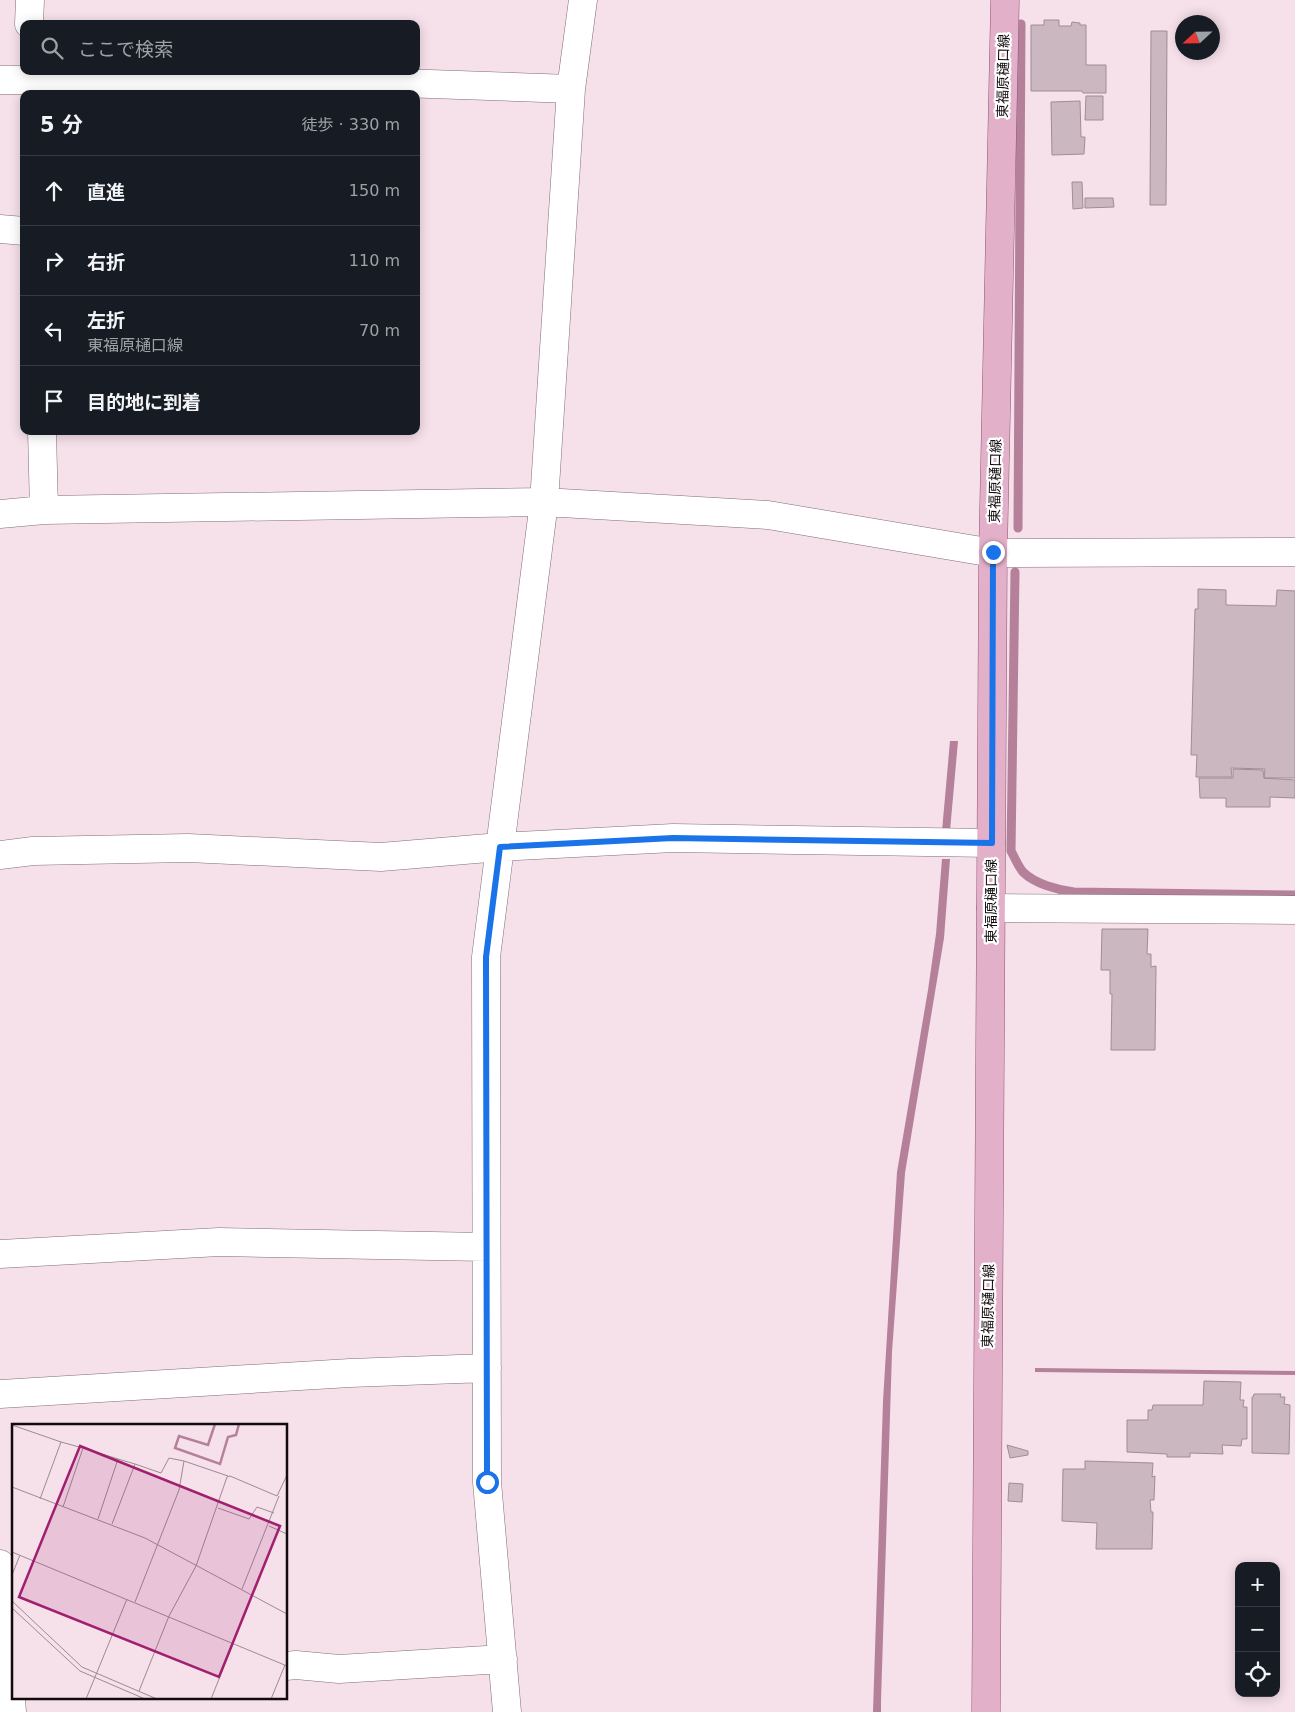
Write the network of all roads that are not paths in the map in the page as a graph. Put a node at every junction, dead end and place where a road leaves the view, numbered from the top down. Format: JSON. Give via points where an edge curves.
{"nodes":[{"id":1,"x":30,"y":0,"type":"edge"},
{"id":2,"x":583,"y":0,"type":"edge"},
{"id":3,"x":1005,"y":0,"type":"edge"},
{"id":4,"x":29,"y":20,"type":"edge"},
{"id":5,"x":28,"y":76,"type":"edge"},
{"id":6,"x":0,"y":80,"type":"edge"},
{"id":7,"x":571,"y":89,"type":"junction"},
{"id":8,"x":0,"y":229,"type":"edge"},
{"id":9,"x":20,"y":231,"type":"edge"},
{"id":10,"x":42,"y":435,"type":"edge"},
{"id":11,"x":544,"y":502,"type":"junction"},
{"id":12,"x":44,"y":510,"type":"junction"},
{"id":13,"x":0,"y":514,"type":"edge"},
{"id":14,"x":993,"y":552,"type":"junction"},
{"id":15,"x":1295,"y":552,"type":"edge"},
{"id":16,"x":992,"y":843,"type":"junction"},
{"id":17,"x":500,"y":847,"type":"junction"},
{"id":18,"x":0,"y":855,"type":"edge"},
{"id":19,"x":991,"y":908,"type":"junction"},
{"id":20,"x":1295,"y":910,"type":"edge"},
{"id":21,"x":486,"y":1247,"type":"junction"},
{"id":22,"x":0,"y":1254,"type":"edge"},
{"id":23,"x":487,"y":1368,"type":"junction"},
{"id":24,"x":0,"y":1394,"type":"edge"},
{"id":25,"x":0,"y":1564,"type":"edge"},
{"id":26,"x":502,"y":1659,"type":"junction"},
{"id":27,"x":288,"y":1666,"type":"edge"},
{"id":28,"x":12,"y":1695,"type":"edge"},
{"id":29,"x":507,"y":1712,"type":"edge"},
{"id":30,"x":986,"y":1712,"type":"edge"}],
"edges":[{"from":1,"to":4,"type":"street"},
{"from":2,"to":7,"type":"street"},
{"from":3,"to":14,"type":"main road","name":"東福原樋口線"},
{"from":5,"to":6,"type":"street"},
{"from":5,"to":7,"type":"street","via":[[343,81]]},
{"from":7,"to":11,"type":"street"},
{"from":8,"to":9,"type":"street"},
{"from":10,"to":12,"type":"street"},
{"from":11,"to":12,"type":"street"},
{"from":11,"to":14,"type":"street","via":[[768,515]]},
{"from":11,"to":17,"type":"street"},
{"from":12,"to":13,"type":"street"},
{"from":14,"to":15,"type":"street"},
{"from":14,"to":16,"type":"main road","name":"東福原樋口線"},
{"from":16,"to":17,"type":"street","via":[[673,838]]},
{"from":16,"to":19,"type":"main road","name":"東福原樋口線"},
{"from":17,"to":18,"type":"street","via":[[381,857],[188,848],[33,851]]},
{"from":17,"to":21,"type":"street","via":[[486,957]]},
{"from":19,"to":20,"type":"street"},
{"from":19,"to":30,"type":"main road","name":"東福原樋口線"},
{"from":21,"to":22,"type":"street","via":[[219,1242]]},
{"from":21,"to":23,"type":"street"},
{"from":23,"to":24,"type":"street"},
{"from":23,"to":26,"type":"street","via":[[487,1482]]},
{"from":25,"to":28,"type":"street"},
{"from":26,"to":27,"type":"street","via":[[339,1669]]},
{"from":26,"to":29,"type":"street"}]}
